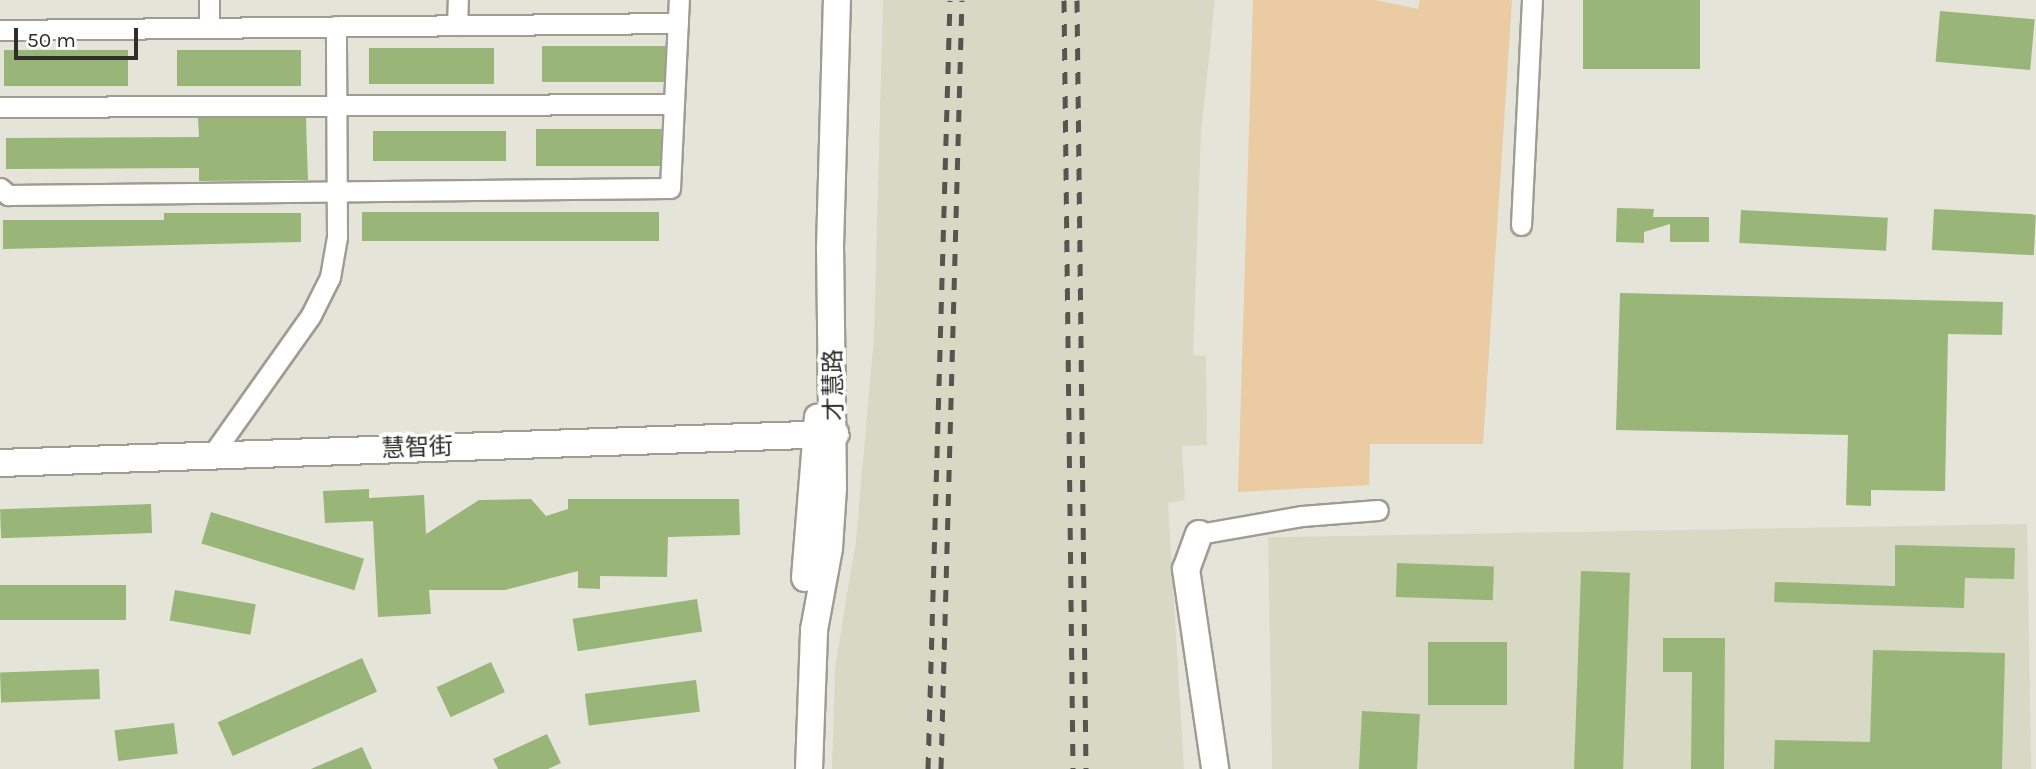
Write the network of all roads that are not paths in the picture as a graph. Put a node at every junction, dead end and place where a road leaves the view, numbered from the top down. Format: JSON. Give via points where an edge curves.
{"nodes":[{"id":1,"x":209,"y":0,"type":"edge"},
{"id":2,"x":458,"y":0,"type":"edge"},
{"id":3,"x":679,"y":0,"type":"edge"},
{"id":4,"x":821,"y":0,"type":"edge"},
{"id":5,"x":837,"y":0,"type":"edge"},
{"id":6,"x":1532,"y":0,"type":"edge"},
{"id":7,"x":678,"y":23,"type":"junction"},
{"id":8,"x":457,"y":25,"type":"junction"},
{"id":9,"x":336,"y":26,"type":"junction"},
{"id":10,"x":209,"y":28,"type":"junction"},
{"id":11,"x":0,"y":30,"type":"edge"},
{"id":12,"x":674,"y":104,"type":"junction"},
{"id":13,"x":337,"y":106,"type":"junction"},
{"id":14,"x":0,"y":107,"type":"edge"},
{"id":15,"x":0,"y":188,"type":"edge"},
{"id":16,"x":337,"y":191,"type":"junction"},
{"id":17,"x":1521,"y":225,"type":"dead end"},
{"id":18,"x":825,"y":440,"type":"junction"},
{"id":19,"x":212,"y":455,"type":"junction"},
{"id":20,"x":0,"y":463,"type":"edge"},
{"id":21,"x":0,"y":474,"type":"edge"},
{"id":22,"x":1378,"y":510,"type":"dead end"},
{"id":23,"x":1199,"y":534,"type":"junction"},
{"id":24,"x":793,"y":769,"type":"edge"},
{"id":25,"x":809,"y":769,"type":"edge"},
{"id":26,"x":1215,"y":769,"type":"edge"},
{"id":27,"x":1233,"y":769,"type":"edge"}],
"edges":[{"from":1,"to":10,"type":"street"},
{"from":2,"to":8,"type":"street"},
{"from":3,"to":7,"type":"street"},
{"from":4,"to":18,"type":"street","name":"才慧路","via":[[814,289]]},
{"from":5,"to":18,"type":"street","name":"才慧路"},
{"from":6,"to":17,"type":"street"},
{"from":7,"to":8,"type":"street"},
{"from":7,"to":12,"type":"street"},
{"from":8,"to":9,"type":"street"},
{"from":9,"to":10,"type":"street"},
{"from":9,"to":13,"type":"street"},
{"from":10,"to":11,"type":"street"},
{"from":12,"to":13,"type":"street"},
{"from":12,"to":16,"type":"street","via":[[670,188]]},
{"from":13,"to":14,"type":"street"},
{"from":13,"to":16,"type":"street"},
{"from":15,"to":16,"type":"street","via":[[8,195]]},
{"from":16,"to":19,"type":"street","via":[[335,256],[323,295]]},
{"from":18,"to":19,"type":"street","name":"慧智街"},
{"from":18,"to":21,"type":"street","name":"慧智街"},
{"from":18,"to":24,"type":"street","name":"才慧路","via":[[798,619]]},
{"from":18,"to":25,"type":"street","name":"才慧路","via":[[829,548],[814,630]]},
{"from":19,"to":20,"type":"street","name":"慧智街"},
{"from":22,"to":23,"type":"street","via":[[1302,516]]},
{"from":23,"to":26,"type":"street","via":[[1186,569]]},
{"from":23,"to":27,"type":"street"}]}
